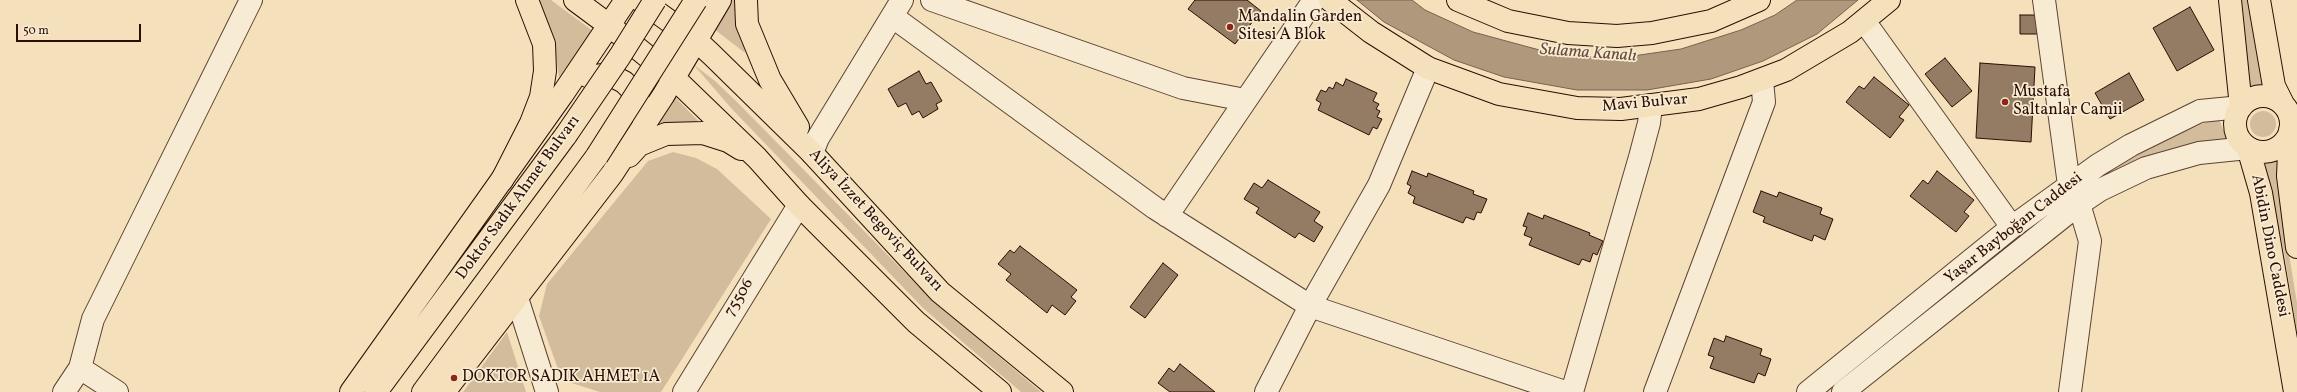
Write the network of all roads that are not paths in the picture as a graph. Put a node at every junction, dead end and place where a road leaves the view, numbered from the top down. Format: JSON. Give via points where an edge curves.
{"nodes":[{"id":1,"x":251,"y":0,"type":"edge"},
{"id":2,"x":527,"y":0,"type":"edge"},
{"id":3,"x":575,"y":0,"type":"edge"},
{"id":4,"x":626,"y":0,"type":"edge"},
{"id":5,"x":640,"y":0,"type":"edge"},
{"id":6,"x":655,"y":0,"type":"edge"},
{"id":7,"x":696,"y":0,"type":"edge"},
{"id":8,"x":720,"y":0,"type":"edge"},
{"id":9,"x":746,"y":0,"type":"edge"},
{"id":10,"x":932,"y":0,"type":"edge"},
{"id":11,"x":1314,"y":0,"type":"edge"},
{"id":12,"x":1330,"y":0,"type":"edge"},
{"id":13,"x":1458,"y":0,"type":"edge"},
{"id":14,"x":1759,"y":0,"type":"edge"},
{"id":15,"x":1889,"y":0,"type":"edge"},
{"id":16,"x":2044,"y":0,"type":"edge"},
{"id":17,"x":2230,"y":0,"type":"edge"},
{"id":18,"x":2259,"y":0,"type":"edge"},
{"id":19,"x":897,"y":8,"type":"edge"},
{"id":20,"x":1864,"y":21,"type":"junction"},
{"id":21,"x":610,"y":26,"type":"junction"},
{"id":22,"x":697,"y":41,"type":"junction"},
{"id":23,"x":1428,"y":68,"type":"junction"},
{"id":24,"x":674,"y":78,"type":"junction"},
{"id":25,"x":1762,"y":80,"type":"junction"},
{"id":26,"x":562,"y":95,"type":"junction"},
{"id":27,"x":1245,"y":100,"type":"junction"},
{"id":28,"x":1651,"y":105,"type":"junction"},
{"id":29,"x":2290,"y":106,"type":"edge"},
{"id":30,"x":2241,"y":107,"type":"junction"},
{"id":31,"x":2294,"y":130,"type":"edge"},
{"id":32,"x":632,"y":143,"type":"junction"},
{"id":33,"x":2248,"y":148,"type":"junction"},
{"id":34,"x":812,"y":152,"type":"junction"},
{"id":35,"x":757,"y":158,"type":"junction"},
{"id":36,"x":612,"y":174,"type":"junction"},
{"id":37,"x":502,"y":180,"type":"junction"},
{"id":38,"x":2069,"y":185,"type":"junction"},
{"id":39,"x":2079,"y":204,"type":"junction"},
{"id":40,"x":799,"y":205,"type":"junction"},
{"id":41,"x":1167,"y":216,"type":"junction"},
{"id":42,"x":2012,"y":228,"type":"junction"},
{"id":43,"x":2297,"y":247,"type":"edge"},
{"id":44,"x":517,"y":298,"type":"junction"},
{"id":45,"x":1310,"y":306,"type":"junction"},
{"id":46,"x":80,"y":368,"type":"junction"},
{"id":47,"x":64,"y":392,"type":"edge"},
{"id":48,"x":118,"y":392,"type":"edge"},
{"id":49,"x":351,"y":392,"type":"edge"},
{"id":50,"x":376,"y":392,"type":"edge"},
{"id":51,"x":423,"y":392,"type":"edge"},
{"id":52,"x":444,"y":392,"type":"edge"},
{"id":53,"x":546,"y":392,"type":"edge"},
{"id":54,"x":684,"y":392,"type":"edge"},
{"id":55,"x":1000,"y":392,"type":"edge"},
{"id":56,"x":1062,"y":392,"type":"edge"},
{"id":57,"x":1266,"y":392,"type":"edge"},
{"id":58,"x":1565,"y":392,"type":"edge"},
{"id":59,"x":1572,"y":392,"type":"edge"},
{"id":60,"x":1655,"y":392,"type":"edge"},
{"id":61,"x":1808,"y":392,"type":"edge"},
{"id":62,"x":1843,"y":392,"type":"edge"},
{"id":63,"x":2070,"y":392,"type":"edge"},
{"id":64,"x":2296,"y":392,"type":"edge"}],
"edges":[{"from":1,"to":46,"type":"street","via":[[93,319]]},
{"from":2,"to":37,"type":"main road","via":[[544,44],[545,71],[540,98],[531,123]]},
{"from":3,"to":21,"type":"main road"},
{"from":4,"to":21,"type":"main road"},
{"from":5,"to":22,"type":"main road","name":"Aliya İzzet Begoviç Bulvarı"},
{"from":6,"to":50,"type":"main road","name":"Doktor Sadık Ahmet Bulvarı","bridge":true,"via":[[566,135]]},
{"from":7,"to":51,"type":"main road","bridge":true,"via":[[598,156]]},
{"from":8,"to":22,"type":"main road"},
{"from":9,"to":34,"type":"main road","via":[[747,24],[770,80]]},
{"from":10,"to":27,"type":"street","via":[[1183,88]]},
{"from":11,"to":27,"type":"street"},
{"from":12,"to":23,"type":"main road","name":"Mavi Bulvar","via":[[1371,32]]},
{"from":13,"to":14,"type":"main road","via":[[1508,22],[1568,33],[1618,36],[1652,33],[1711,21]]},
{"from":15,"to":20,"type":"main road","name":"Mavi Bulvar"},
{"from":16,"to":38,"type":"street"},
{"from":17,"to":30,"type":"main road"},
{"from":18,"to":29,"type":"main road","via":[[2274,86]]},
{"from":19,"to":34,"type":"street"},
{"from":19,"to":41,"type":"street"},
{"from":20,"to":25,"type":"main road","name":"Mavi Bulvar","via":[[1826,47]]},
{"from":20,"to":42,"type":"street"},
{"from":21,"to":24,"type":"main road"},
{"from":21,"to":26,"type":"main road"},
{"from":22,"to":24,"type":"main road"},
{"from":22,"to":34,"type":"main road","name":"Aliya İzzet Begoviç Bulvarı"},
{"from":23,"to":28,"type":"main road","name":"Mavi Bulvar","via":[[1499,94],[1576,108],[1621,109]]},
{"from":23,"to":45,"type":"street","via":[[1379,185]]},
{"from":24,"to":32,"type":"main road"},
{"from":24,"to":35,"type":"main road"},
{"from":25,"to":28,"type":"main road","name":"Mavi Bulvar","via":[[1699,99]]},
{"from":25,"to":60,"type":"street","via":[[1764,102]]},
{"from":26,"to":32,"type":"main road","via":[[576,83],[593,75],[614,77],[624,82],[639,102],[639,125]]},
{"from":26,"to":37,"type":"main road"},
{"from":27,"to":41,"type":"street"},
{"from":28,"to":59,"type":"street","via":[[1640,157]]},
{"from":29,"to":30,"type":"main road","via":[[2266,96],[2256,97]]},
{"from":29,"to":31,"type":"main road","via":[[2288,112]]},
{"from":30,"to":33,"type":"main road","via":[[2235,125],[2241,142]]},
{"from":30,"to":38,"type":"street","name":"Yaşar Bayboğan Caddesi","via":[[2200,111],[2125,149]]},
{"from":31,"to":33,"type":"main road","via":[[2274,150],[2261,152]]},
{"from":31,"to":43,"type":"main road","name":"Abidin Dino Caddesi","via":[[2288,176]]},
{"from":32,"to":36,"type":"main road"},
{"from":33,"to":39,"type":"street","name":"Yaşar Bayboğan Caddesi","via":[[2199,152],[2146,168],[2100,190]]},
{"from":33,"to":64,"type":"main road","name":"Abidin Dino Caddesi","via":[[2261,193]]},
{"from":34,"to":56,"type":"main road","name":"Aliya İzzet Begoviç Bulvarı","via":[[940,292]]},
{"from":35,"to":36,"type":"main road","via":[[728,141],[703,133],[666,134],[638,146]]},
{"from":35,"to":40,"type":"main road"},
{"from":36,"to":44,"type":"main road"},
{"from":37,"to":49,"type":"main road"},
{"from":38,"to":42,"type":"street","name":"Yaşar Bayboğan Caddesi"},
{"from":39,"to":62,"type":"street","name":"Yaşar Bayboğan Caddesi"},
{"from":39,"to":63,"type":"street","via":[[2090,241]]},
{"from":40,"to":54,"type":"street","name":"75506"},
{"from":40,"to":55,"type":"main road","via":[[916,322]]},
{"from":41,"to":45,"type":"street"},
{"from":42,"to":61,"type":"street","name":"Yaşar Bayboğan Caddesi"},
{"from":44,"to":52,"type":"main road"},
{"from":44,"to":53,"type":"street"},
{"from":45,"to":57,"type":"street"},
{"from":45,"to":58,"type":"street"},
{"from":46,"to":47,"type":"street"},
{"from":46,"to":48,"type":"street"}]}
